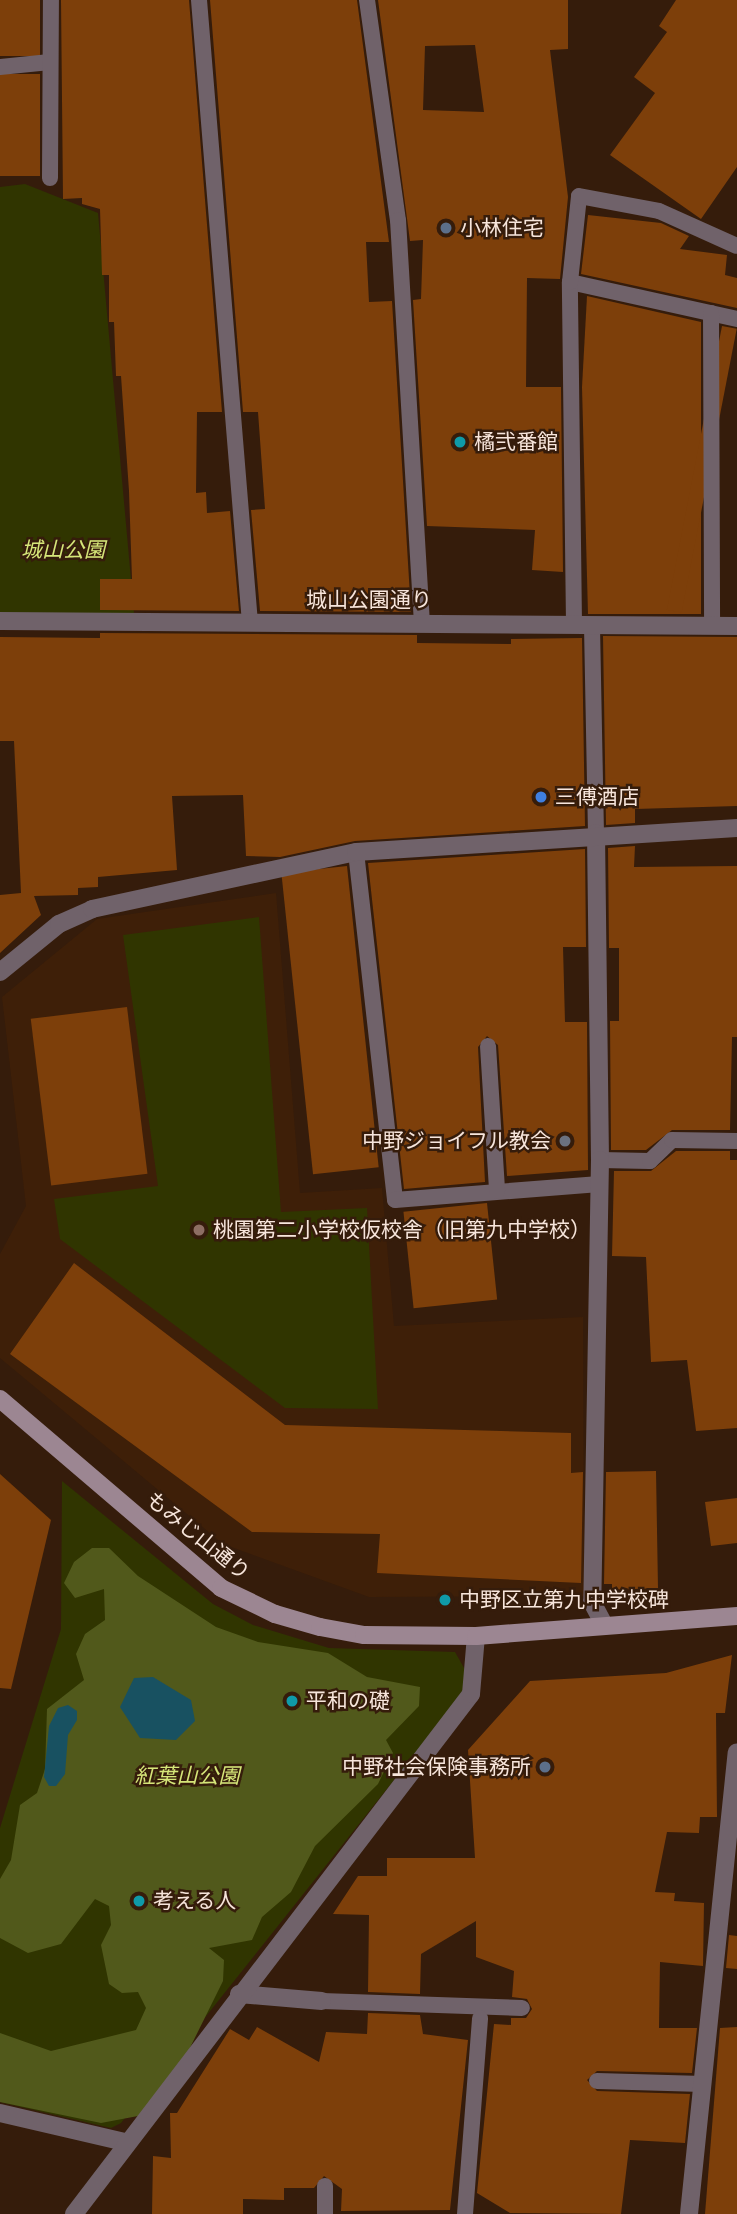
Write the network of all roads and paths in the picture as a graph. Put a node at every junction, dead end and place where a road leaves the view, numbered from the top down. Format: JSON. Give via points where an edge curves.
{"nodes":[{"id":1,"x":51,"y":0,"type":"edge"},
{"id":2,"x":199,"y":0,"type":"edge"},
{"id":3,"x":367,"y":0,"type":"edge"},
{"id":4,"x":50,"y":62,"type":"junction"},
{"id":5,"x":0,"y":67,"type":"edge"},
{"id":6,"x":50,"y":178,"type":"dead end"},
{"id":7,"x":737,"y":246,"type":"edge"},
{"id":8,"x":570,"y":282,"type":"junction"},
{"id":9,"x":711,"y":313,"type":"junction"},
{"id":10,"x":737,"y":319,"type":"edge"},
{"id":11,"x":0,"y":621,"type":"edge"},
{"id":12,"x":250,"y":623,"type":"junction"},
{"id":13,"x":422,"y":623,"type":"junction"},
{"id":14,"x":583,"y":625,"type":"junction"},
{"id":15,"x":712,"y":625,"type":"junction"},
{"id":16,"x":737,"y":626,"type":"edge"},
{"id":17,"x":737,"y":828,"type":"edge"},
{"id":18,"x":596,"y":833,"type":"junction"},
{"id":19,"x":356,"y":852,"type":"junction"},
{"id":20,"x":0,"y":972,"type":"edge"},
{"id":21,"x":488,"y":1046,"type":"dead end"},
{"id":22,"x":737,"y":1141,"type":"edge"},
{"id":23,"x":600,"y":1160,"type":"junction"},
{"id":24,"x":599,"y":1184,"type":"junction"},
{"id":25,"x":497,"y":1191,"type":"junction"},
{"id":26,"x":0,"y":1399,"type":"edge"},
{"id":27,"x":737,"y":1616,"type":"edge"},
{"id":28,"x":603,"y":1623,"type":"junction"},
{"id":29,"x":476,"y":1636,"type":"junction"},
{"id":30,"x":737,"y":1752,"type":"edge"},
{"id":31,"x":731,"y":1885,"type":"edge"},
{"id":32,"x":239,"y":1994,"type":"junction"},
{"id":33,"x":322,"y":2001,"type":"joint"},
{"id":34,"x":522,"y":2008,"type":"dead end"},
{"id":35,"x":480,"y":2020,"type":"dead end"},
{"id":36,"x":597,"y":2081,"type":"dead end"},
{"id":37,"x":703,"y":2084,"type":"junction"},
{"id":38,"x":0,"y":2113,"type":"edge"},
{"id":39,"x":125,"y":2142,"type":"junction"},
{"id":40,"x":325,"y":2186,"type":"dead end"},
{"id":41,"x":74,"y":2214,"type":"edge"},
{"id":42,"x":325,"y":2214,"type":"edge"},
{"id":43,"x":465,"y":2214,"type":"edge"},
{"id":44,"x":689,"y":2214,"type":"edge"}],
"edges":[{"from":1,"to":4,"type":"lane"},
{"from":2,"to":12,"type":"lane"},
{"from":3,"to":13,"type":"lane","via":[[398,220]]},
{"from":4,"to":5,"type":"lane"},
{"from":4,"to":6,"type":"lane"},
{"from":7,"to":8,"type":"lane","via":[[659,211],[579,196]]},
{"from":8,"to":9,"type":"lane"},
{"from":8,"to":14,"type":"lane"},
{"from":9,"to":10,"type":"lane"},
{"from":9,"to":15,"type":"lane"},
{"from":11,"to":12,"type":"street","name":"城山公園通り"},
{"from":12,"to":13,"type":"street","name":"城山公園通り"},
{"from":13,"to":14,"type":"street","name":"城山公園通り"},
{"from":14,"to":15,"type":"street","name":"城山公園通り"},
{"from":14,"to":18,"type":"lane"},
{"from":15,"to":16,"type":"street","name":"城山公園通り"},
{"from":17,"to":18,"type":"street"},
{"from":18,"to":19,"type":"street"},
{"from":18,"to":23,"type":"street"},
{"from":19,"to":20,"type":"street","via":[[92,909],[59,924]]},
{"from":19,"to":25,"type":"lane","via":[[396,1200]]},
{"from":21,"to":25,"type":"lane"},
{"from":22,"to":23,"type":"lane","via":[[672,1140],[650,1161]]},
{"from":23,"to":24,"type":"street"},
{"from":24,"to":25,"type":"lane"},
{"from":24,"to":28,"type":"street","via":[[592,1602]]},
{"from":26,"to":29,"type":"street","name":"もみじ山通り","via":[[202,1573],[240,1599],[320,1627],[364,1635]]},
{"from":27,"to":28,"type":"street","name":"もみじ山通り"},
{"from":28,"to":29,"type":"street","name":"もみじ山通り"},
{"from":29,"to":32,"type":"street","via":[[471,1695]]},
{"from":30,"to":31,"type":"street"},
{"from":31,"to":37,"type":"street"},
{"from":32,"to":33,"type":"street"},
{"from":32,"to":39,"type":"street"},
{"from":33,"to":34,"type":"lane"},
{"from":35,"to":43,"type":"lane"},
{"from":36,"to":37,"type":"lane"},
{"from":37,"to":44,"type":"street"},
{"from":38,"to":39,"type":"street"},
{"from":39,"to":41,"type":"street"},
{"from":40,"to":42,"type":"lane"}]}
